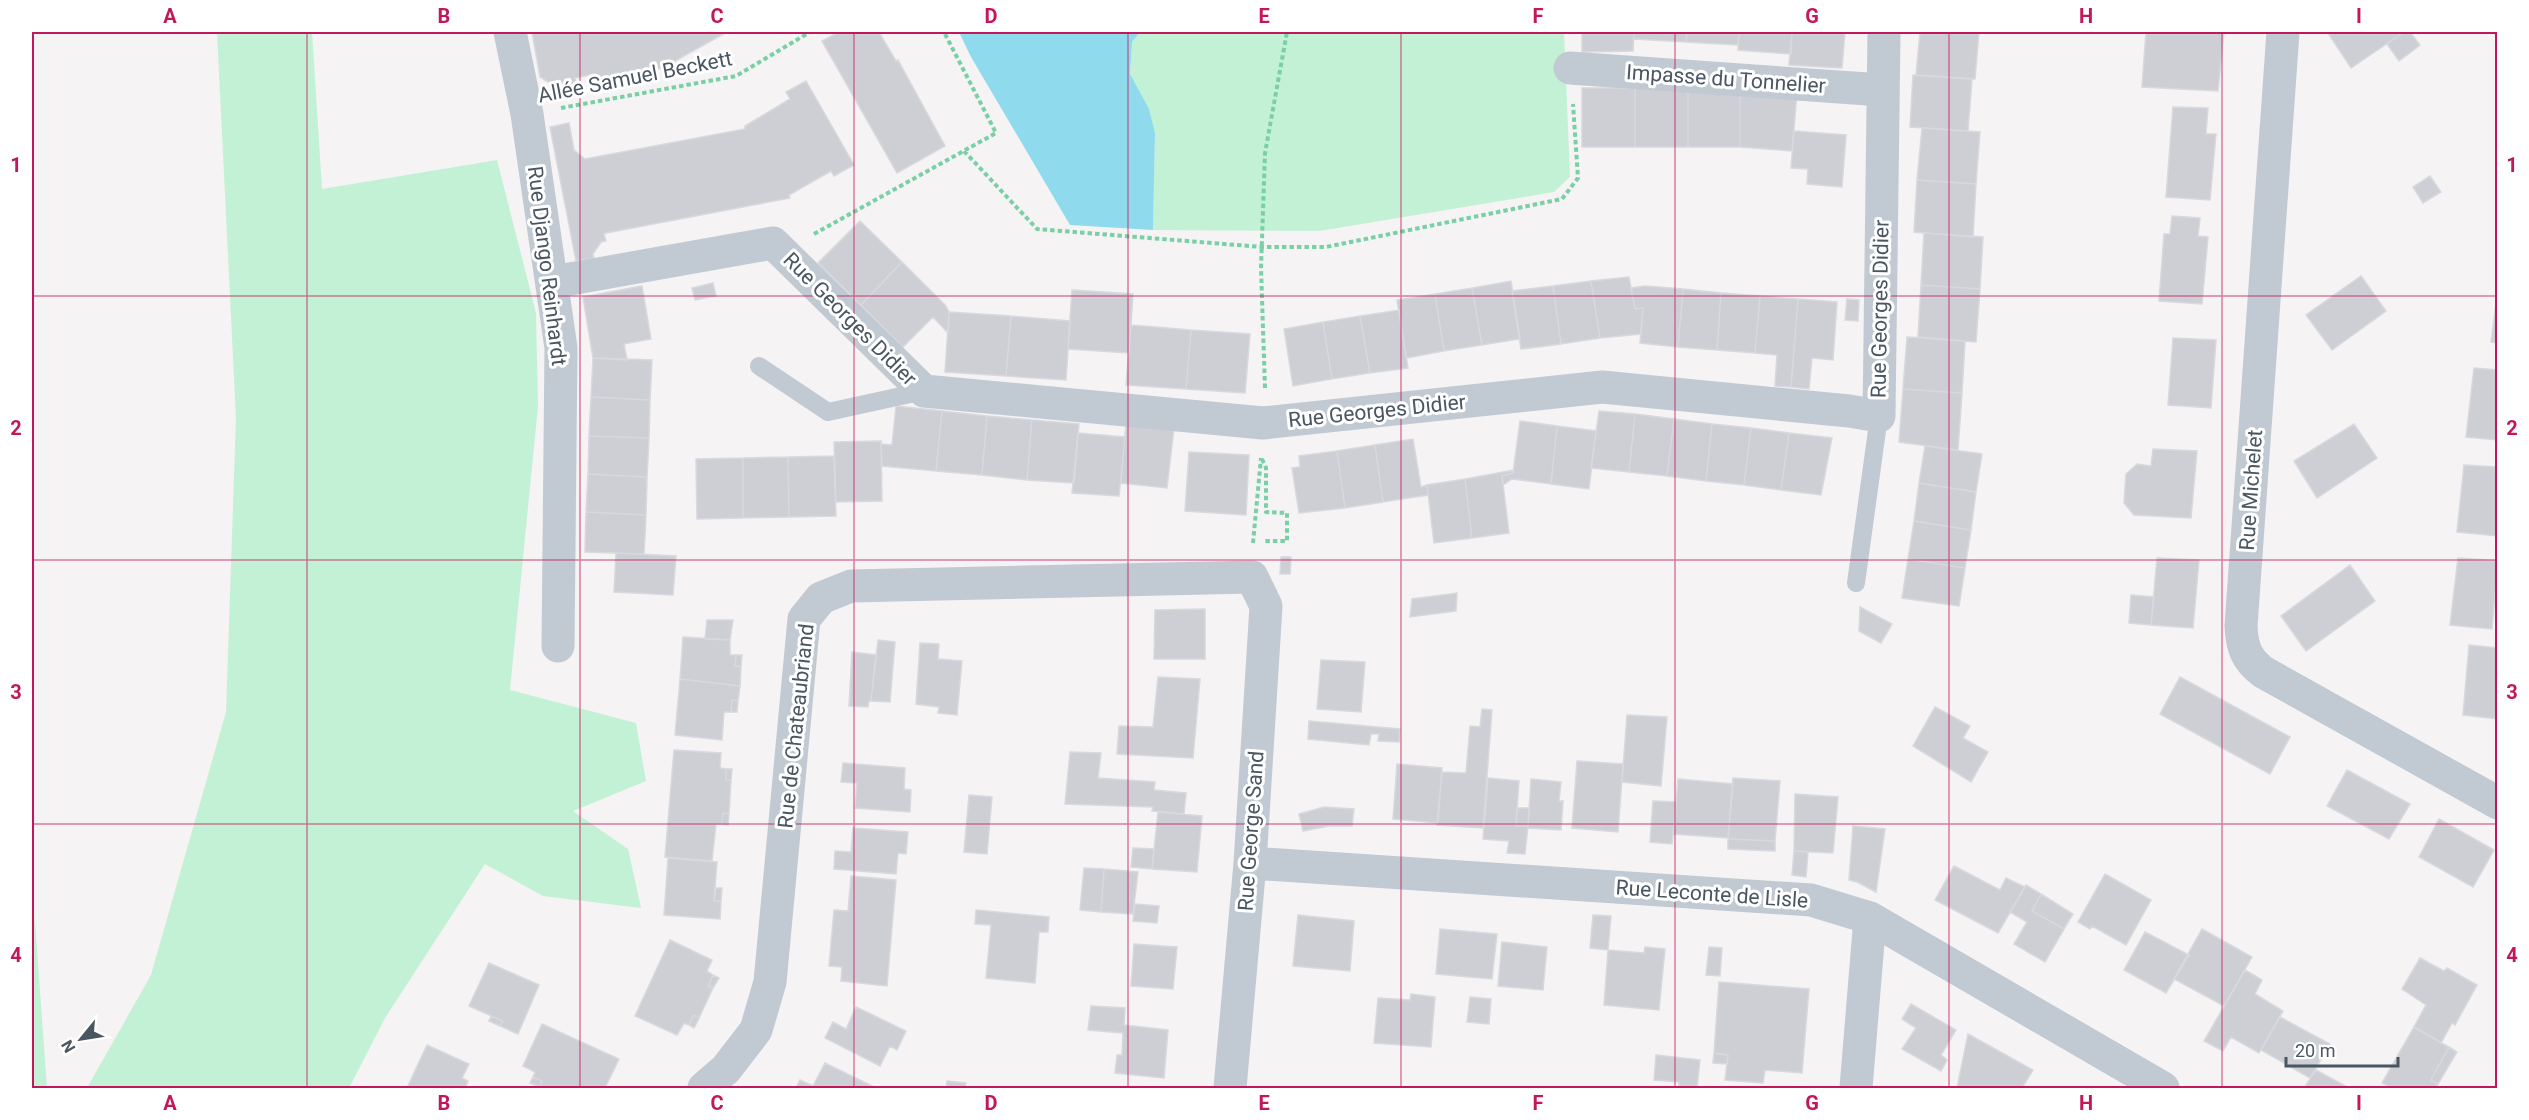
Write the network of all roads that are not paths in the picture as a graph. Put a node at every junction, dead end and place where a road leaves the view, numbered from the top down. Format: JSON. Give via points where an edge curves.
{"nodes":[{"id":1,"x":510,"y":32,"type":"edge"},
{"id":2,"x":1884,"y":32,"type":"edge"},
{"id":3,"x":2283,"y":32,"type":"edge"},
{"id":4,"x":1570,"y":68,"type":"road end"},
{"id":5,"x":1882,"y":90,"type":"junction"},
{"id":6,"x":553,"y":282,"type":"junction"},
{"id":7,"x":759,"y":366,"type":"dead end"},
{"id":8,"x":924,"y":391,"type":"junction"},
{"id":9,"x":1879,"y":416,"type":"junction"},
{"id":10,"x":1252,"y":577,"type":"joint"},
{"id":11,"x":1856,"y":583,"type":"dead end"},
{"id":12,"x":558,"y":646,"type":"dead end"},
{"id":13,"x":2498,"y":803,"type":"edge"},
{"id":14,"x":1250,"y":862,"type":"junction"},
{"id":15,"x":1870,"y":918,"type":"junction"},
{"id":16,"x":704,"y":1089,"type":"edge"},
{"id":17,"x":1230,"y":1089,"type":"edge"},
{"id":18,"x":1856,"y":1089,"type":"edge"},
{"id":19,"x":2163,"y":1089,"type":"edge"}],
"edges":[{"from":1,"to":6,"type":"street","name":"Rue Django Reinhardt"},
{"from":2,"to":5,"type":"street","name":"Rue Georges Didier"},
{"from":3,"to":13,"type":"street","name":"Rue Michelet","via":[[2242,647],[2252,664],[2263,672]]},
{"from":4,"to":5,"type":"street","name":"Impasse du Tonnelier"},
{"from":5,"to":9,"type":"street","name":"Rue Georges Didier"},
{"from":6,"to":8,"type":"street","name":"Rue Georges Didier","via":[[773,243]]},
{"from":6,"to":12,"type":"street","name":"Rue Django Reinhardt","via":[[561,348]]},
{"from":7,"to":8,"type":"lane","via":[[828,412]]},
{"from":8,"to":9,"type":"street","name":"Rue Georges Didier","via":[[1263,423],[1602,387]]},
{"from":9,"to":11,"type":"lane"},
{"from":10,"to":14,"type":"street","name":"Rue George Sand","via":[[1266,606]]},
{"from":10,"to":16,"type":"street","name":"Rue de Chateaubriand","via":[[851,586],[821,598],[804,619],[770,982],[756,1030],[726,1069]]},
{"from":14,"to":15,"type":"street","name":"Rue Leconte de Lisle","via":[[1811,900]]},
{"from":14,"to":17,"type":"street","name":"Rue George Sand"},
{"from":15,"to":18,"type":"street"},
{"from":15,"to":19,"type":"street","name":"Rue Leconte de Lisle"}]}
